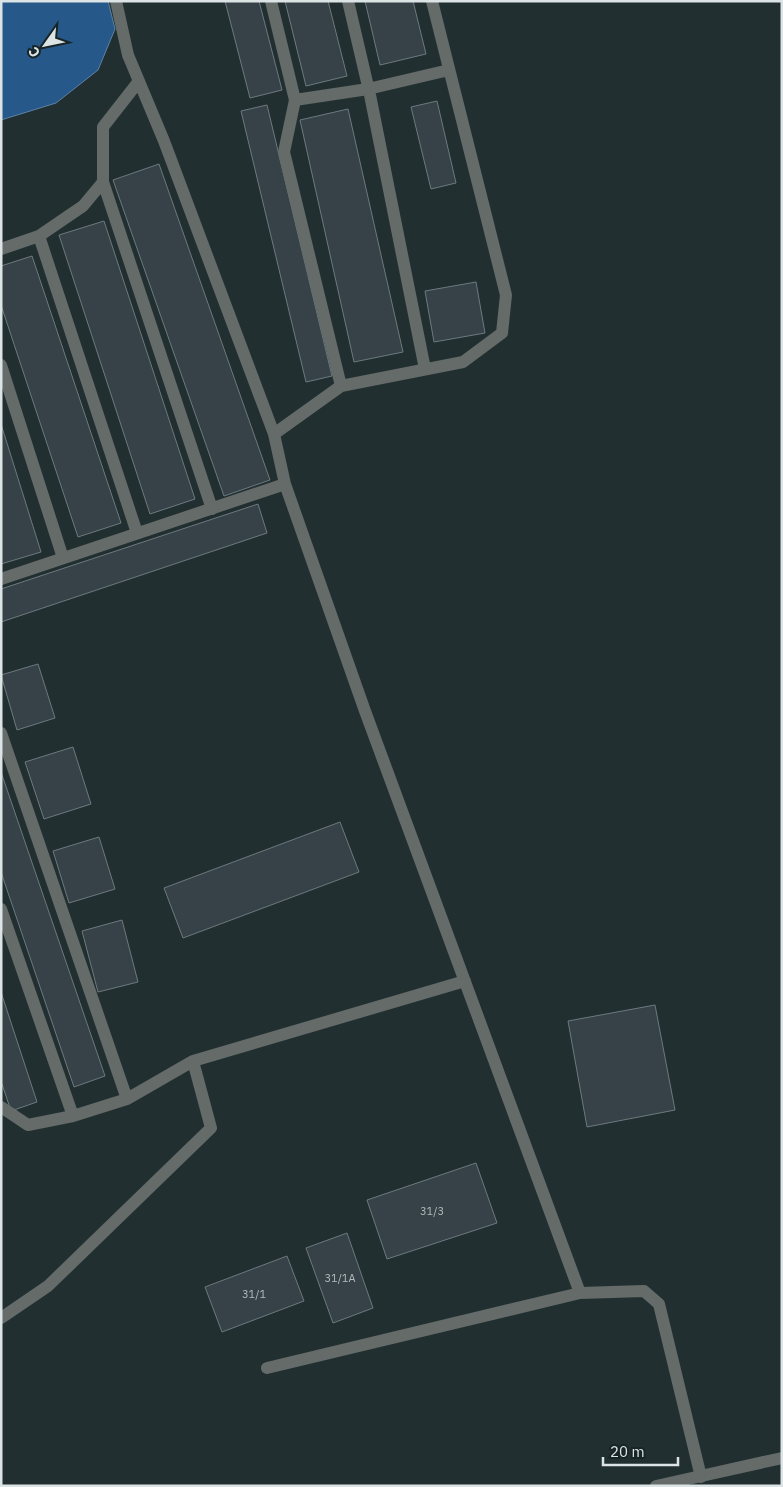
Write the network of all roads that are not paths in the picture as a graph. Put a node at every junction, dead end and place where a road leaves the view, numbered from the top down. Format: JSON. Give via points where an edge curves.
{"nodes":[{"id":1,"x":116,"y":1,"type":"edge"},
{"id":2,"x":271,"y":1,"type":"edge"},
{"id":3,"x":348,"y":1,"type":"edge"},
{"id":4,"x":432,"y":1,"type":"edge"},
{"id":5,"x":449,"y":70,"type":"junction"},
{"id":6,"x":139,"y":81,"type":"junction"},
{"id":7,"x":368,"y":89,"type":"junction"},
{"id":8,"x":295,"y":100,"type":"junction"},
{"id":9,"x":103,"y":182,"type":"junction"},
{"id":10,"x":39,"y":236,"type":"junction"},
{"id":11,"x":1,"y":249,"type":"edge"},
{"id":12,"x":1,"y":366,"type":"edge"},
{"id":13,"x":425,"y":369,"type":"junction"},
{"id":14,"x":341,"y":386,"type":"junction"},
{"id":15,"x":274,"y":434,"type":"junction"},
{"id":16,"x":285,"y":484,"type":"junction"},
{"id":17,"x":212,"y":509,"type":"junction"},
{"id":18,"x":138,"y":533,"type":"junction"},
{"id":19,"x":63,"y":558,"type":"junction"},
{"id":20,"x":1,"y":579,"type":"edge"},
{"id":21,"x":1,"y":733,"type":"edge"},
{"id":22,"x":1,"y":909,"type":"edge"},
{"id":23,"x":465,"y":982,"type":"junction"},
{"id":24,"x":193,"y":1061,"type":"junction"},
{"id":25,"x":127,"y":1099,"type":"junction"},
{"id":26,"x":1,"y":1108,"type":"edge"},
{"id":27,"x":73,"y":1116,"type":"junction"},
{"id":28,"x":580,"y":1293,"type":"junction"},
{"id":29,"x":1,"y":1318,"type":"edge"},
{"id":30,"x":267,"y":1368,"type":"dead end"},
{"id":31,"x":782,"y":1458,"type":"edge"},
{"id":32,"x":701,"y":1476,"type":"junction"},
{"id":33,"x":656,"y":1486,"type":"edge"}],
"edges":[{"from":1,"to":6,"type":"street","via":[[128,55]]},
{"from":2,"to":8,"type":"street"},
{"from":3,"to":7,"type":"street"},
{"from":4,"to":5,"type":"street"},
{"from":5,"to":7,"type":"street"},
{"from":5,"to":13,"type":"street","via":[[506,295],[502,333],[463,362]]},
{"from":6,"to":9,"type":"street","via":[[103,127]]},
{"from":6,"to":15,"type":"street"},
{"from":7,"to":8,"type":"street"},
{"from":7,"to":13,"type":"street"},
{"from":8,"to":14,"type":"street","via":[[284,152]]},
{"from":9,"to":10,"type":"street","via":[[83,206]]},
{"from":9,"to":17,"type":"street"},
{"from":10,"to":11,"type":"street"},
{"from":10,"to":18,"type":"street"},
{"from":12,"to":19,"type":"street"},
{"from":13,"to":14,"type":"street"},
{"from":14,"to":15,"type":"street"},
{"from":15,"to":16,"type":"street"},
{"from":16,"to":17,"type":"street"},
{"from":16,"to":23,"type":"street"},
{"from":17,"to":18,"type":"street"},
{"from":18,"to":19,"type":"street"},
{"from":19,"to":20,"type":"street"},
{"from":21,"to":25,"type":"street"},
{"from":22,"to":27,"type":"street"},
{"from":23,"to":24,"type":"street"},
{"from":23,"to":28,"type":"street"},
{"from":24,"to":25,"type":"street"},
{"from":24,"to":29,"type":"street","via":[[211,1128],[48,1286]]},
{"from":25,"to":27,"type":"street"},
{"from":26,"to":27,"type":"street","via":[[28,1125]]},
{"from":28,"to":30,"type":"street"},
{"from":28,"to":32,"type":"street","via":[[644,1291],[659,1304]]},
{"from":31,"to":32,"type":"street"},
{"from":32,"to":33,"type":"street"}]}
